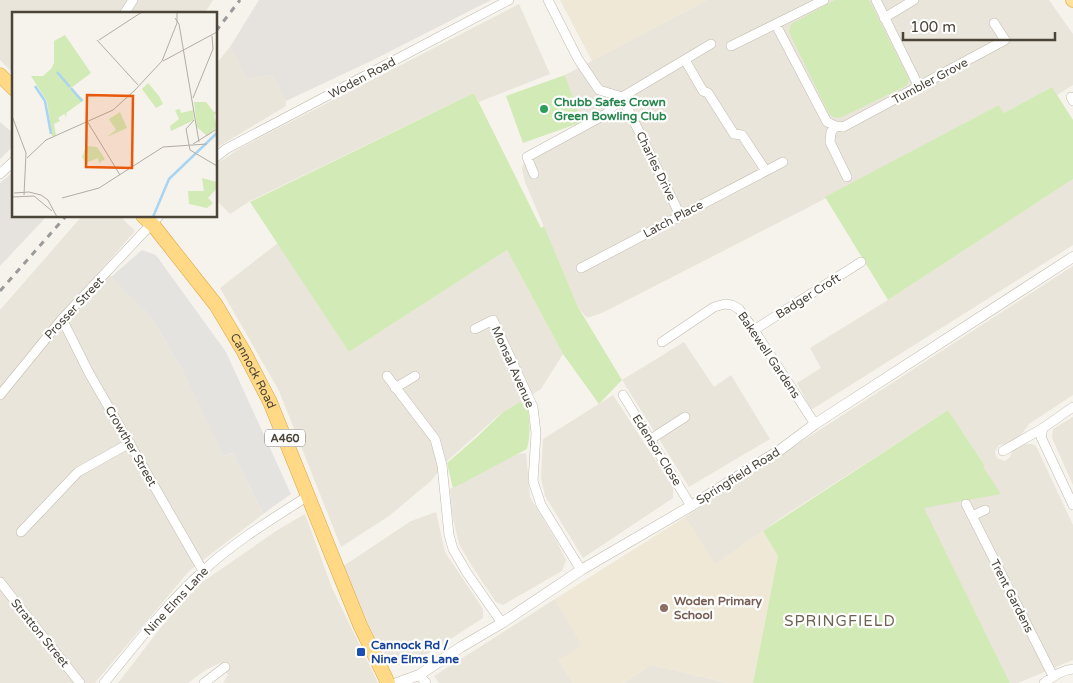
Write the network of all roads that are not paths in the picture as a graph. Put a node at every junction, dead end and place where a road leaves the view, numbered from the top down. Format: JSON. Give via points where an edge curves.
{"nodes":[{"id":1,"x":133,"y":0,"type":"edge"},
{"id":2,"x":509,"y":0,"type":"edge"},
{"id":3,"x":548,"y":0,"type":"edge"},
{"id":4,"x":824,"y":0,"type":"edge"},
{"id":5,"x":876,"y":0,"type":"edge"},
{"id":6,"x":914,"y":0,"type":"edge"},
{"id":7,"x":125,"y":12,"type":"edge"},
{"id":8,"x":884,"y":18,"type":"junction"},
{"id":9,"x":994,"y":23,"type":"dead end"},
{"id":10,"x":776,"y":25,"type":"junction"},
{"id":11,"x":711,"y":44,"type":"dead end"},
{"id":12,"x":732,"y":46,"type":"dead end"},
{"id":13,"x":685,"y":60,"type":"junction"},
{"id":14,"x":0,"y":75,"type":"edge"},
{"id":15,"x":12,"y":87,"type":"edge"},
{"id":16,"x":919,"y":87,"type":"junction"},
{"id":17,"x":622,"y":97,"type":"junction"},
{"id":18,"x":836,"y":126,"type":"junction"},
{"id":19,"x":218,"y":155,"type":"edge"},
{"id":20,"x":783,"y":162,"type":"dead end"},
{"id":21,"x":12,"y":163,"type":"edge"},
{"id":22,"x":766,"y":171,"type":"junction"},
{"id":23,"x":0,"y":174,"type":"edge"},
{"id":24,"x":534,"y":174,"type":"dead end"},
{"id":25,"x":846,"y":177,"type":"dead end"},
{"id":26,"x":680,"y":215,"type":"junction"},
{"id":27,"x":152,"y":219,"type":"edge"},
{"id":28,"x":1073,"y":257,"type":"edge"},
{"id":29,"x":861,"y":262,"type":"dead end"},
{"id":30,"x":580,"y":268,"type":"dead end"},
{"id":31,"x":62,"y":319,"type":"junction"},
{"id":32,"x":475,"y":329,"type":"dead end"},
{"id":33,"x":754,"y":330,"type":"junction"},
{"id":34,"x":662,"y":342,"type":"dead end"},
{"id":35,"x":386,"y":376,"type":"dead end"},
{"id":36,"x":414,"y":376,"type":"dead end"},
{"id":37,"x":395,"y":388,"type":"junction"},
{"id":38,"x":0,"y":394,"type":"edge"},
{"id":39,"x":623,"y":395,"type":"dead end"},
{"id":40,"x":1073,"y":407,"type":"edge"},
{"id":41,"x":685,"y":417,"type":"dead end"},
{"id":42,"x":815,"y":424,"type":"junction"},
{"id":43,"x":1043,"y":428,"type":"junction"},
{"id":44,"x":651,"y":438,"type":"junction"},
{"id":45,"x":130,"y":442,"type":"junction"},
{"id":46,"x":1003,"y":451,"type":"dead end"},
{"id":47,"x":308,"y":496,"type":"junction"},
{"id":48,"x":966,"y":504,"type":"dead end"},
{"id":49,"x":691,"y":506,"type":"junction"},
{"id":50,"x":1073,"y":506,"type":"edge"},
{"id":51,"x":985,"y":510,"type":"dead end"},
{"id":52,"x":972,"y":516,"type":"junction"},
{"id":53,"x":21,"y":532,"type":"dead end"},
{"id":54,"x":581,"y":570,"type":"junction"},
{"id":55,"x":203,"y":571,"type":"junction"},
{"id":56,"x":0,"y":584,"type":"edge"},
{"id":57,"x":502,"y":623,"type":"junction"},
{"id":58,"x":225,"y":667,"type":"dead end"},
{"id":59,"x":1073,"y":669,"type":"edge"},
{"id":60,"x":1053,"y":676,"type":"junction"},
{"id":61,"x":423,"y":679,"type":"edge"},
{"id":62,"x":80,"y":683,"type":"edge"},
{"id":63,"x":104,"y":683,"type":"edge"},
{"id":64,"x":204,"y":683,"type":"edge"},
{"id":65,"x":388,"y":683,"type":"edge"},
{"id":66,"x":398,"y":683,"type":"edge"},
{"id":67,"x":1044,"y":683,"type":"edge"}],
"edges":[{"from":1,"to":7,"type":"street"},
{"from":2,"to":19,"type":"street","name":"Woden Road"},
{"from":3,"to":17,"type":"street","via":[[578,60],[599,90]]},
{"from":4,"to":10,"type":"street"},
{"from":5,"to":8,"type":"street"},
{"from":6,"to":8,"type":"street"},
{"from":8,"to":16,"type":"street"},
{"from":9,"to":16,"type":"street","name":"Tumbler Grove","via":[[1005,40]]},
{"from":10,"to":12,"type":"street"},
{"from":10,"to":18,"type":"street","via":[[827,122]]},
{"from":11,"to":13,"type":"street"},
{"from":13,"to":17,"type":"street"},
{"from":13,"to":22,"type":"street","via":[[734,134],[742,135]]},
{"from":14,"to":15,"type":"highway"},
{"from":16,"to":18,"type":"street","name":"Tumbler Grove","via":[[843,126]]},
{"from":17,"to":24,"type":"street","via":[[606,114],[527,157]]},
{"from":17,"to":26,"type":"street","name":"Charles Drive"},
{"from":18,"to":25,"type":"street","via":[[831,132],[830,142]]},
{"from":20,"to":22,"type":"street","name":"Latch Place"},
{"from":21,"to":23,"type":"street"},
{"from":22,"to":26,"type":"street","name":"Latch Place"},
{"from":26,"to":30,"type":"street","name":"Latch Place"},
{"from":27,"to":31,"type":"street","name":"Prosser Street"},
{"from":27,"to":47,"type":"highway","name":"Cannock Road","number":"A460","via":[[216,304],[244,352],[270,402]]},
{"from":28,"to":42,"type":"street","name":"Springfield Road"},
{"from":29,"to":33,"type":"street","name":"Badger Croft"},
{"from":31,"to":38,"type":"street","name":"Prosser Street"},
{"from":31,"to":45,"type":"street","name":"Crowther Street"},
{"from":32,"to":54,"type":"street","name":"Monsal Avenue","via":[[493,320],[533,407],[536,433],[533,481],[541,505]]},
{"from":33,"to":34,"type":"street","name":"Bakewell Gardens","via":[[739,309],[726,304],[714,307]]},
{"from":33,"to":42,"type":"street","name":"Bakewell Gardens"},
{"from":35,"to":37,"type":"street"},
{"from":36,"to":37,"type":"street"},
{"from":37,"to":57,"type":"street","via":[[435,438],[442,465],[448,535],[467,573]]},
{"from":39,"to":44,"type":"street","name":"Edensor Close"},
{"from":40,"to":43,"type":"street"},
{"from":41,"to":44,"type":"street"},
{"from":42,"to":49,"type":"street","name":"Springfield Road"},
{"from":43,"to":46,"type":"street"},
{"from":43,"to":50,"type":"street","via":[[1041,436]]},
{"from":44,"to":49,"type":"street","name":"Edensor Close"},
{"from":45,"to":53,"type":"street","via":[[78,472]]},
{"from":45,"to":55,"type":"street","name":"Crowther Street"},
{"from":47,"to":55,"type":"street","name":"Nine Elms Lane"},
{"from":47,"to":65,"type":"highway","name":"Cannock Road","number":"A460","via":[[360,625]]},
{"from":48,"to":52,"type":"street","name":"Trent Gardens"},
{"from":49,"to":54,"type":"street","name":"Springfield Road"},
{"from":51,"to":52,"type":"street"},
{"from":52,"to":60,"type":"street","name":"Trent Gardens"},
{"from":54,"to":57,"type":"street","name":"Springfield Road"},
{"from":55,"to":63,"type":"street","name":"Nine Elms Lane"},
{"from":56,"to":62,"type":"street","name":"Stratton Street"},
{"from":57,"to":61,"type":"street","name":"Springfield Road","via":[[461,647]]},
{"from":58,"to":64,"type":"street"},
{"from":59,"to":60,"type":"street"},
{"from":60,"to":67,"type":"street"},
{"from":61,"to":66,"type":"street","name":"Springfield Road"}]}
